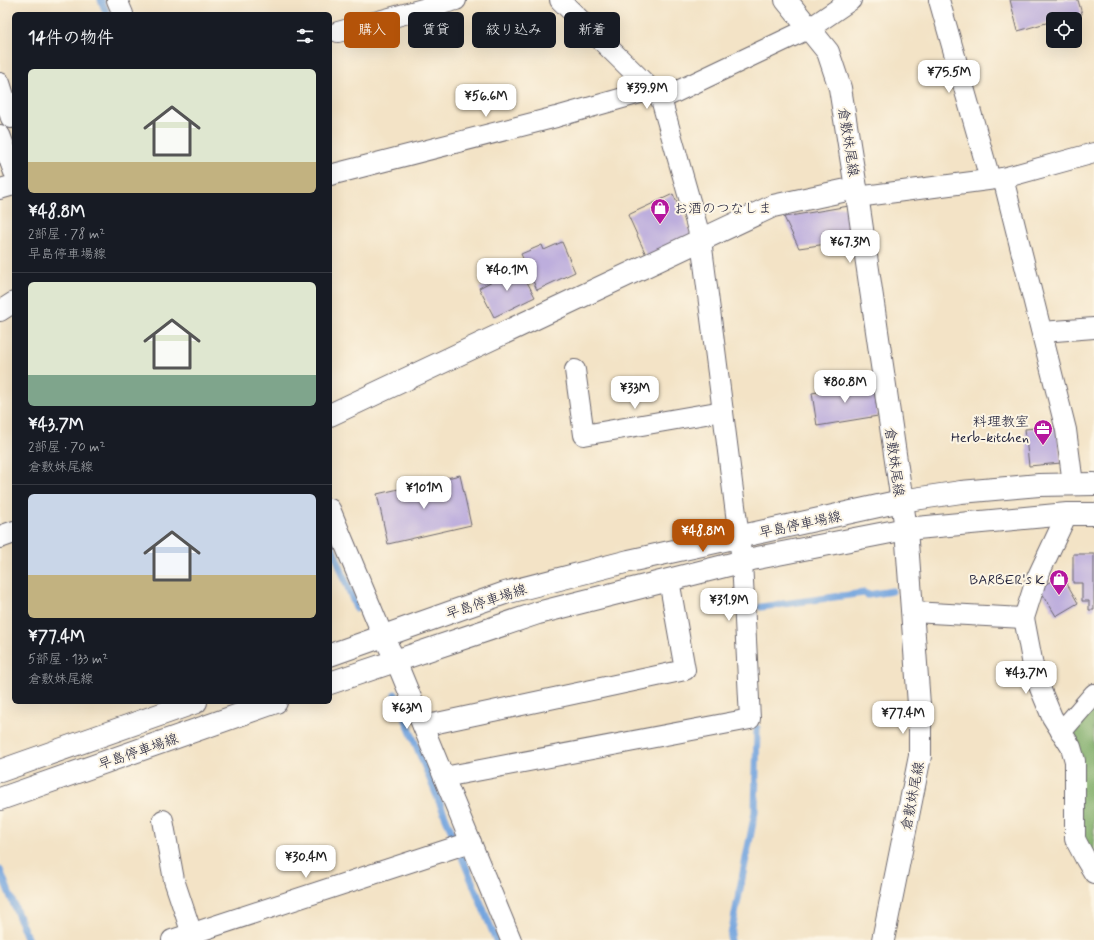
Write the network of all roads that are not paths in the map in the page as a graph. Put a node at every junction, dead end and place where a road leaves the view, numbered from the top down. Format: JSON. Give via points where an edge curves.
{"nodes":[{"id":1,"x":117,"y":0,"type":"edge"},
{"id":2,"x":456,"y":0,"type":"edge"},
{"id":3,"x":560,"y":0,"type":"edge"},
{"id":4,"x":786,"y":0,"type":"edge"},
{"id":5,"x":851,"y":0,"type":"edge"},
{"id":6,"x":939,"y":0,"type":"edge"},
{"id":7,"x":122,"y":12,"type":"edge"},
{"id":8,"x":810,"y":28,"type":"junction"},
{"id":9,"x":338,"y":32,"type":"dead end"},
{"id":10,"x":0,"y":83,"type":"edge"},
{"id":11,"x":656,"y":94,"type":"junction"},
{"id":12,"x":8,"y":119,"type":"edge"},
{"id":13,"x":0,"y":134,"type":"edge"},
{"id":14,"x":1094,"y":153,"type":"edge"},
{"id":15,"x":12,"y":167,"type":"edge"},
{"id":16,"x":332,"y":174,"type":"edge"},
{"id":17,"x":997,"y":178,"type":"junction"},
{"id":18,"x":12,"y":186,"type":"edge"},
{"id":19,"x":0,"y":189,"type":"edge"},
{"id":20,"x":857,"y":192,"type":"junction"},
{"id":21,"x":701,"y":240,"type":"junction"},
{"id":22,"x":12,"y":303,"type":"edge"},
{"id":23,"x":0,"y":311,"type":"edge"},
{"id":24,"x":1094,"y":328,"type":"edge"},
{"id":25,"x":1042,"y":332,"type":"junction"},
{"id":26,"x":575,"y":370,"type":"dead end"},
{"id":27,"x":723,"y":411,"type":"junction"},
{"id":28,"x":332,"y":414,"type":"edge"},
{"id":29,"x":1073,"y":484,"type":"junction"},
{"id":30,"x":1094,"y":484,"type":"edge"},
{"id":31,"x":901,"y":501,"type":"junction"},
{"id":32,"x":332,"y":514,"type":"edge"},
{"id":33,"x":1067,"y":514,"type":"junction"},
{"id":34,"x":1094,"y":514,"type":"edge"},
{"id":35,"x":906,"y":529,"type":"junction"},
{"id":36,"x":12,"y":533,"type":"edge"},
{"id":37,"x":0,"y":537,"type":"edge"},
{"id":38,"x":739,"y":537,"type":"junction"},
{"id":39,"x":742,"y":561,"type":"junction"},
{"id":40,"x":669,"y":580,"type":"junction"},
{"id":41,"x":912,"y":612,"type":"junction"},
{"id":42,"x":1024,"y":618,"type":"junction"},
{"id":43,"x":383,"y":636,"type":"junction"},
{"id":44,"x":332,"y":654,"type":"edge"},
{"id":45,"x":396,"y":661,"type":"junction"},
{"id":46,"x":332,"y":682,"type":"edge"},
{"id":47,"x":1094,"y":694,"type":"edge"},
{"id":48,"x":190,"y":704,"type":"edge"},
{"id":49,"x":270,"y":704,"type":"edge"},
{"id":50,"x":423,"y":726,"type":"junction"},
{"id":51,"x":1061,"y":732,"type":"junction"},
{"id":52,"x":0,"y":771,"type":"edge"},
{"id":53,"x":444,"y":778,"type":"junction"},
{"id":54,"x":0,"y":799,"type":"edge"},
{"id":55,"x":163,"y":820,"type":"dead end"},
{"id":56,"x":461,"y":845,"type":"junction"},
{"id":57,"x":1094,"y":873,"type":"edge"},
{"id":58,"x":193,"y":937,"type":"edge"},
{"id":59,"x":172,"y":940,"type":"edge"},
{"id":60,"x":511,"y":940,"type":"edge"},
{"id":61,"x":883,"y":940,"type":"edge"}],
"edges":[{"from":1,"to":7,"type":"street"},
{"from":2,"to":9,"type":"street"},
{"from":3,"to":11,"type":"street"},
{"from":4,"to":8,"type":"main road","name":"倉敷妹尾線"},
{"from":5,"to":8,"type":"street"},
{"from":6,"to":17,"type":"street"},
{"from":8,"to":11,"type":"street"},
{"from":8,"to":20,"type":"main road","name":"倉敷妹尾線","via":[[828,52],[840,88]]},
{"from":10,"to":12,"type":"street"},
{"from":11,"to":16,"type":"street"},
{"from":11,"to":21,"type":"street"},
{"from":13,"to":15,"type":"street"},
{"from":14,"to":17,"type":"street"},
{"from":17,"to":20,"type":"street"},
{"from":17,"to":25,"type":"street"},
{"from":18,"to":19,"type":"street"},
{"from":20,"to":21,"type":"main road","via":[[773,206]]},
{"from":20,"to":31,"type":"main road","name":"倉敷妹尾線"},
{"from":21,"to":27,"type":"street"},
{"from":21,"to":28,"type":"main road"},
{"from":22,"to":23,"type":"street"},
{"from":24,"to":25,"type":"street"},
{"from":25,"to":29,"type":"street","via":[[1066,430]]},
{"from":26,"to":27,"type":"street","via":[[584,435]]},
{"from":27,"to":38,"type":"street"},
{"from":29,"to":30,"type":"main road","name":"早島停車場線"},
{"from":29,"to":31,"type":"main road","name":"早島停車場線","via":[[961,492]]},
{"from":31,"to":35,"type":"main road","name":"倉敷妹尾線"},
{"from":31,"to":38,"type":"main road","name":"早島停車場線"},
{"from":32,"to":43,"type":"street"},
{"from":33,"to":34,"type":"main road","name":"早島停車場線"},
{"from":33,"to":35,"type":"main road","name":"早島停車場線"},
{"from":33,"to":42,"type":"street","via":[[1036,580]]},
{"from":35,"to":39,"type":"main road","name":"早島停車場線"},
{"from":35,"to":41,"type":"main road","name":"倉敷妹尾線"},
{"from":36,"to":37,"type":"main road"},
{"from":38,"to":39,"type":"street"},
{"from":38,"to":43,"type":"main road","name":"早島停車場線","via":[[630,561],[505,593]]},
{"from":39,"to":40,"type":"main road","name":"早島停車場線"},
{"from":39,"to":53,"type":"street","via":[[750,719]]},
{"from":40,"to":45,"type":"main road","name":"早島停車場線","via":[[538,613]]},
{"from":40,"to":50,"type":"street","via":[[685,670]]},
{"from":41,"to":42,"type":"street"},
{"from":41,"to":61,"type":"main road","name":"倉敷妹尾線","via":[[920,718],[920,756]]},
{"from":42,"to":51,"type":"street","via":[[1035,676]]},
{"from":43,"to":44,"type":"main road","name":"早島停車場線"},
{"from":43,"to":45,"type":"street"},
{"from":45,"to":46,"type":"main road","name":"早島停車場線"},
{"from":45,"to":50,"type":"street"},
{"from":47,"to":51,"type":"street"},
{"from":48,"to":52,"type":"main road","name":"早島停車場線"},
{"from":49,"to":54,"type":"main road","name":"早島停車場線"},
{"from":50,"to":53,"type":"street"},
{"from":51,"to":57,"type":"street","via":[[1071,746],[1075,761],[1075,838]]},
{"from":53,"to":56,"type":"street"},
{"from":55,"to":58,"type":"street","via":[[174,880]]},
{"from":56,"to":58,"type":"street"},
{"from":56,"to":60,"type":"street"},
{"from":58,"to":59,"type":"street"}]}
